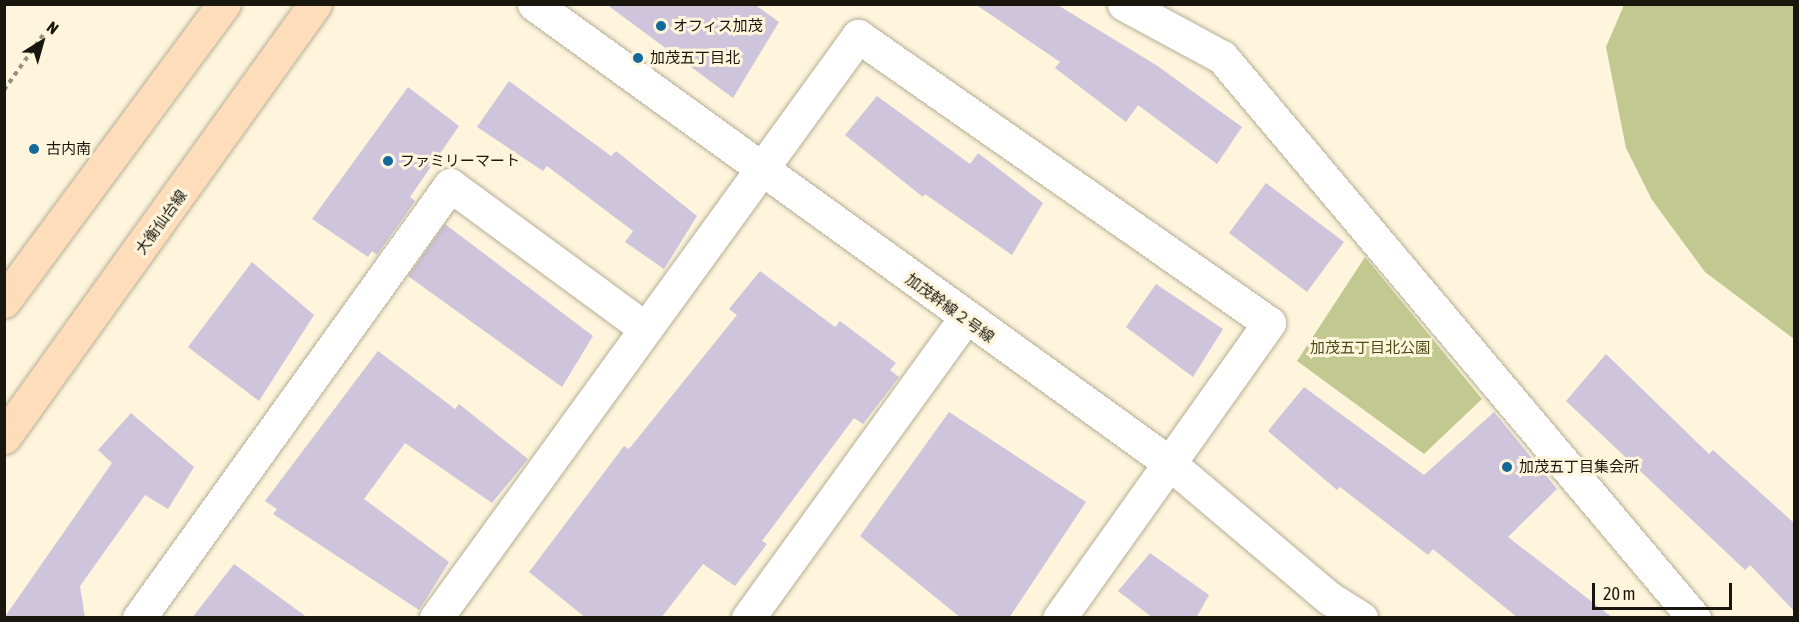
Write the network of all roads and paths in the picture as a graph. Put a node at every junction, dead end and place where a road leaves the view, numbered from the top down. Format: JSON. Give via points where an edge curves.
{"nodes":[{"id":1,"x":225,"y":4,"type":"edge"},
{"id":2,"x":315,"y":4,"type":"edge"},
{"id":3,"x":534,"y":4,"type":"edge"},
{"id":4,"x":1124,"y":4,"type":"edge"},
{"id":5,"x":45,"y":32,"type":"dead end"},
{"id":6,"x":4,"y":90,"type":"edge"},
{"id":7,"x":761,"y":172,"type":"junction"},
{"id":8,"x":4,"y":301,"type":"edge"},
{"id":9,"x":965,"y":318,"type":"junction"},
{"id":10,"x":645,"y":328,"type":"junction"},
{"id":11,"x":4,"y":437,"type":"edge"},
{"id":12,"x":1168,"y":462,"type":"junction"},
{"id":13,"x":1322,"y":608,"type":"edge"},
{"id":14,"x":139,"y":618,"type":"edge"},
{"id":15,"x":436,"y":618,"type":"edge"},
{"id":16,"x":748,"y":618,"type":"edge"},
{"id":17,"x":1059,"y":618,"type":"edge"},
{"id":18,"x":1361,"y":618,"type":"edge"},
{"id":19,"x":1694,"y":618,"type":"edge"}],
"edges":[{"from":1,"to":8,"type":"main road"},
{"from":2,"to":11,"type":"main road","name":"大衡仙台線"},
{"from":3,"to":7,"type":"street","name":"加茂幹線２号線"},
{"from":4,"to":19,"type":"street","via":[[1222,57]]},
{"from":5,"to":6,"type":"path"},
{"from":7,"to":9,"type":"street","name":"加茂幹線２号線"},
{"from":7,"to":10,"type":"street"},
{"from":7,"to":12,"type":"street","via":[[858,36],[1269,322]]},
{"from":9,"to":12,"type":"street","name":"加茂幹線２号線"},
{"from":9,"to":16,"type":"street"},
{"from":10,"to":14,"type":"street","via":[[450,185]]},
{"from":10,"to":15,"type":"street"},
{"from":12,"to":13,"type":"street","name":"加茂幹線２号線"},
{"from":12,"to":17,"type":"street"},
{"from":13,"to":18,"type":"street","name":"加茂幹線２号線"}]}
